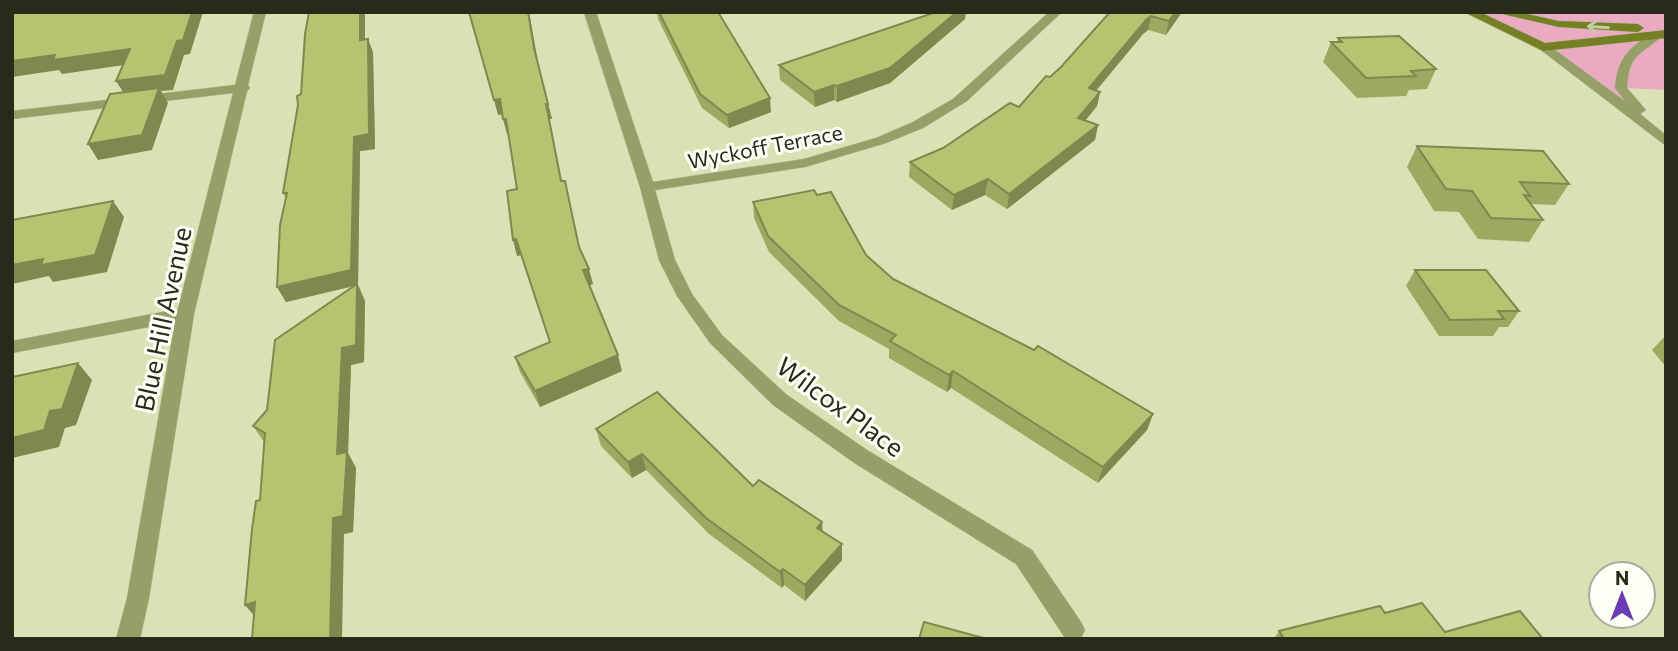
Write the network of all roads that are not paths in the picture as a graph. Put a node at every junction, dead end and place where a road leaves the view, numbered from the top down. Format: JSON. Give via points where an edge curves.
{"nodes":[{"id":1,"x":260,"y":12,"type":"edge"},
{"id":2,"x":590,"y":12,"type":"edge"},
{"id":3,"x":1056,"y":12,"type":"edge"},
{"id":4,"x":1470,"y":12,"type":"edge"},
{"id":5,"x":1500,"y":12,"type":"edge"},
{"id":6,"x":1663,"y":33,"type":"edge"},
{"id":7,"x":1542,"y":47,"type":"junction"},
{"id":8,"x":244,"y":88,"type":"junction"},
{"id":9,"x":12,"y":115,"type":"edge"},
{"id":10,"x":1663,"y":140,"type":"edge"},
{"id":11,"x":647,"y":187,"type":"junction"},
{"id":12,"x":185,"y":314,"type":"junction"},
{"id":13,"x":12,"y":347,"type":"edge"},
{"id":14,"x":1073,"y":630,"type":"dead end"},
{"id":15,"x":128,"y":639,"type":"edge"}],
"edges":[{"from":1,"to":8,"type":"street","name":"Blue Hill Avenue"},
{"from":2,"to":11,"type":"street","name":"Wilcox Place"},
{"from":3,"to":11,"type":"street","name":"Wyckoff Terrace","via":[[956,103],[897,134],[841,156],[732,177]]},
{"from":4,"to":7,"type":"main road"},
{"from":6,"to":5,"type":"main road","one_way":true,"via":[[1562,24]]},
{"from":6,"to":7,"type":"main road"},
{"from":6,"to":10,"type":"street","via":[[1628,53],[1621,70],[1621,88]]},
{"from":7,"to":10,"type":"street"},
{"from":8,"to":9,"type":"street"},
{"from":8,"to":12,"type":"street","name":"Blue Hill Avenue"},
{"from":11,"to":14,"type":"street","name":"Wilcox Place","via":[[667,260],[685,296],[716,339],[780,400],[860,456],[1024,556]]},
{"from":12,"to":13,"type":"street"},
{"from":12,"to":15,"type":"street","name":"Blue Hill Avenue"}]}
